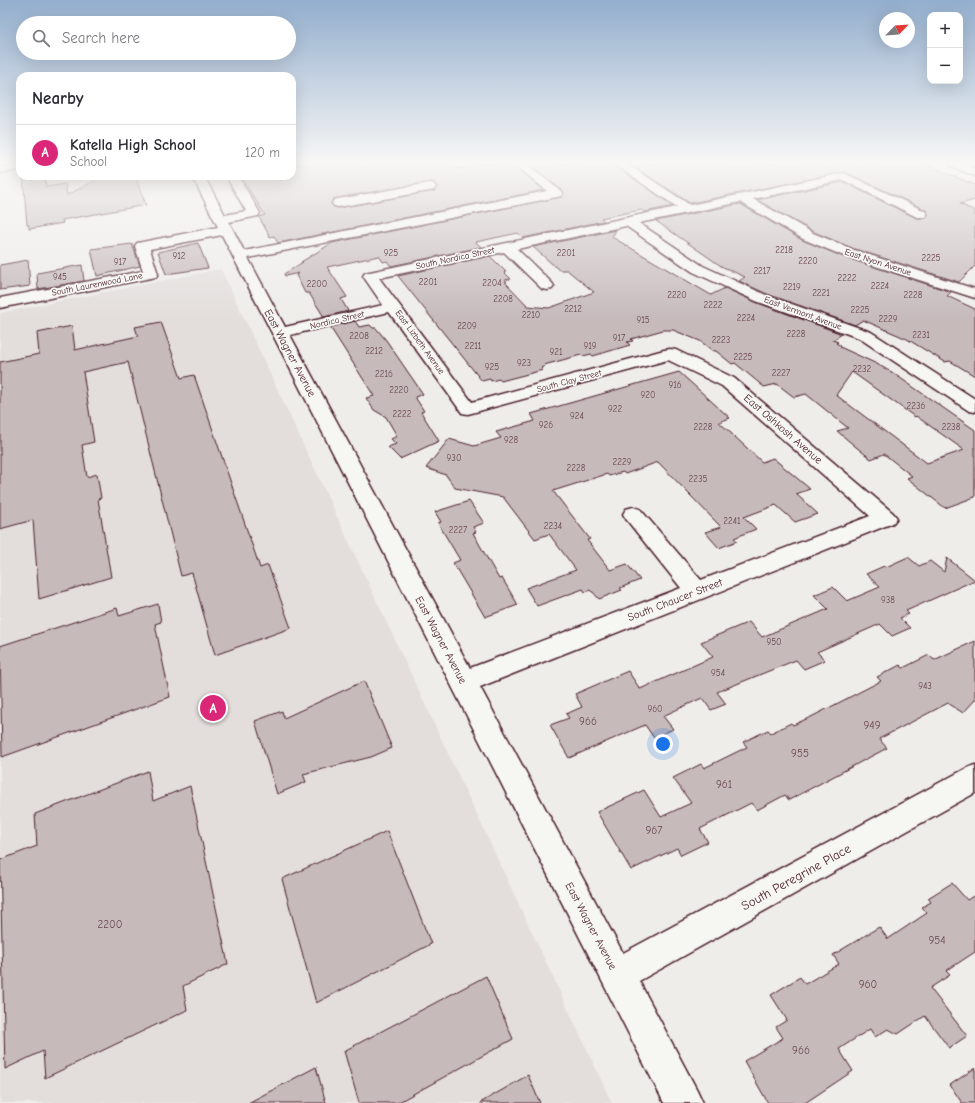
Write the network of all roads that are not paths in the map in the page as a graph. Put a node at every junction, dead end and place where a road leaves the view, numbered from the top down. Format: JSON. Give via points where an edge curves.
{"nodes":[{"id":1,"x":222,"y":215,"type":"edge"},
{"id":2,"x":250,"y":215,"type":"edge"},
{"id":3,"x":397,"y":215,"type":"edge"},
{"id":4,"x":443,"y":215,"type":"edge"},
{"id":5,"x":659,"y":215,"type":"edge"},
{"id":6,"x":773,"y":215,"type":"edge"},
{"id":7,"x":629,"y":222,"type":"junction"},
{"id":8,"x":403,"y":223,"type":"junction"},
{"id":9,"x":223,"y":225,"type":"junction"},
{"id":10,"x":507,"y":247,"type":"junction"},
{"id":11,"x":239,"y":256,"type":"junction"},
{"id":12,"x":370,"y":276,"type":"joint"},
{"id":13,"x":547,"y":286,"type":"dead end"},
{"id":14,"x":972,"y":290,"type":"edge"},
{"id":15,"x":0,"y":303,"type":"edge"},
{"id":16,"x":394,"y":307,"type":"junction"},
{"id":17,"x":280,"y":333,"type":"junction"},
{"id":18,"x":670,"y":354,"type":"joint"},
{"id":19,"x":975,"y":406,"type":"edge"},
{"id":20,"x":468,"y":409,"type":"joint"},
{"id":21,"x":633,"y":514,"type":"dead end"},
{"id":22,"x":886,"y":518,"type":"joint"},
{"id":23,"x":697,"y":591,"type":"junction"},
{"id":24,"x":463,"y":682,"type":"junction"},
{"id":25,"x":975,"y":778,"type":"edge"},
{"id":26,"x":617,"y":975,"type":"junction"},
{"id":27,"x":684,"y":1103,"type":"edge"}],
"edges":[{"from":1,"to":9,"type":"street","name":"East Wagner Avenue"},
{"from":2,"to":9,"type":"street"},
{"from":3,"to":8,"type":"street"},
{"from":4,"to":8,"type":"street"},
{"from":5,"to":7,"type":"street","name":"South Nordica Street"},
{"from":6,"to":14,"type":"street","name":"East Nyon Avenue","via":[[808,236],[848,253]]},
{"from":7,"to":10,"type":"street","name":"South Nordica Street"},
{"from":7,"to":19,"type":"street","name":"East Vermont Avenue","via":[[698,269],[761,298],[865,335]]},
{"from":8,"to":11,"type":"street"},
{"from":9,"to":11,"type":"street","name":"East Wagner Avenue"},
{"from":9,"to":15,"type":"street","name":"South Laurenwood Lane","via":[[142,246],[151,274]]},
{"from":10,"to":12,"type":"street","name":"South Nordica Street"},
{"from":10,"to":13,"type":"street"},
{"from":11,"to":17,"type":"street","name":"East Wagner Avenue"},
{"from":12,"to":16,"type":"street","name":"East Lizbeth Avenue"},
{"from":16,"to":17,"type":"street","name":"Nordica Street"},
{"from":16,"to":20,"type":"street","name":"East Lizbeth Avenue"},
{"from":17,"to":24,"type":"street","name":"East Wagner Avenue"},
{"from":18,"to":20,"type":"street","name":"South Clay Street"},
{"from":18,"to":22,"type":"street","name":"East Oshkosh Avenue","via":[[728,382]]},
{"from":21,"to":23,"type":"street"},
{"from":22,"to":23,"type":"street","name":"South Chaucer Street"},
{"from":23,"to":24,"type":"street","name":"South Chaucer Street"},
{"from":24,"to":26,"type":"street","name":"East Wagner Avenue"},
{"from":25,"to":26,"type":"street","name":"South Peregrine Place"},
{"from":26,"to":27,"type":"street","name":"East Wagner Avenue"}]}
